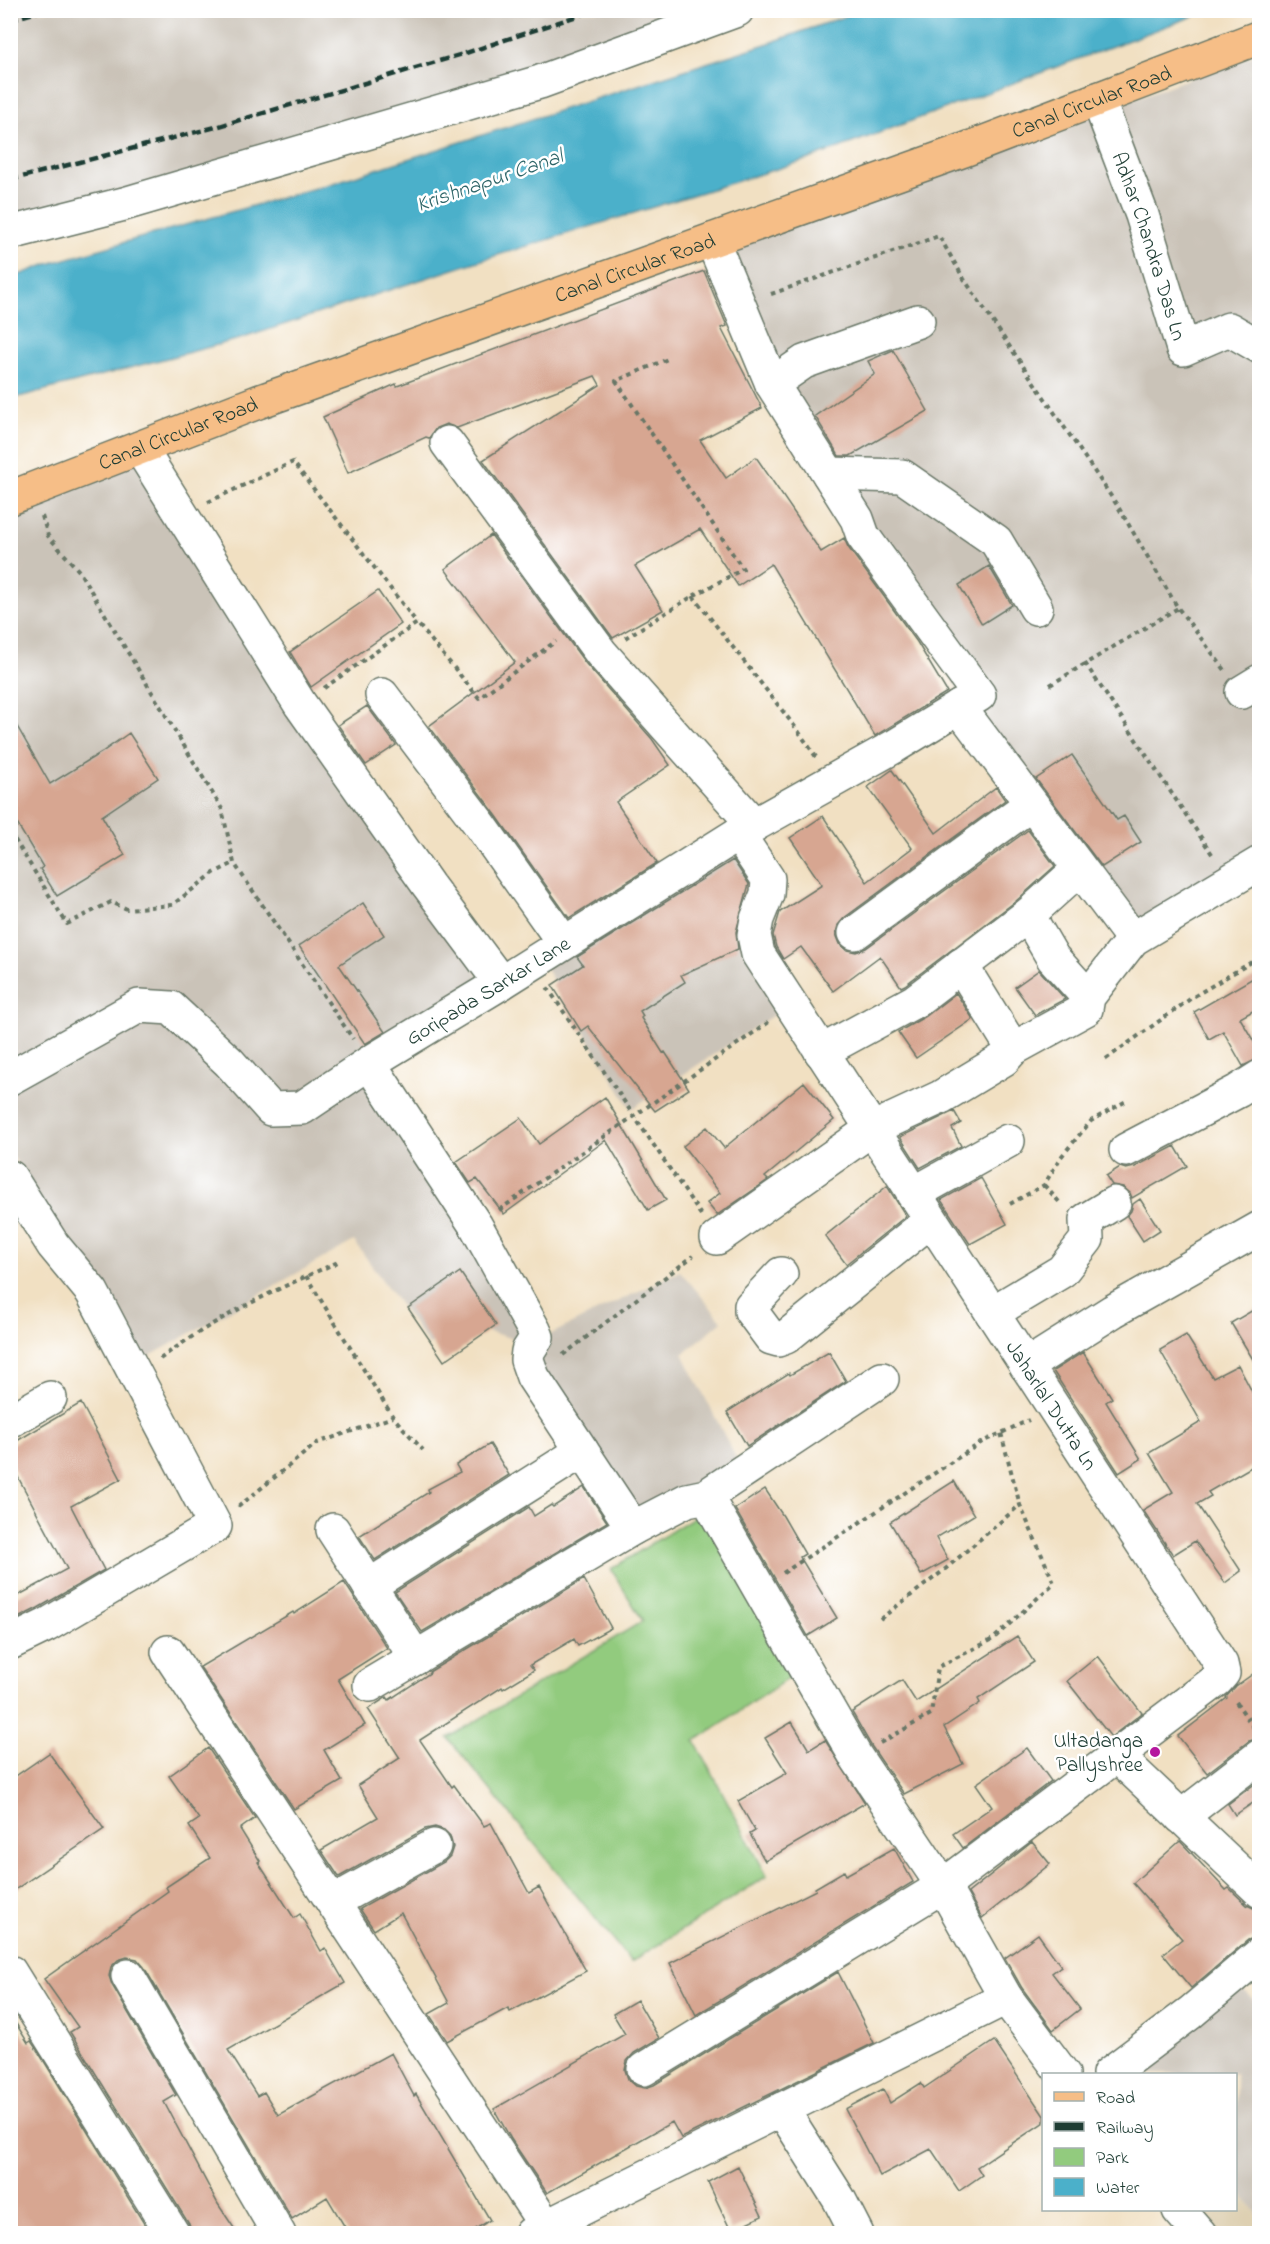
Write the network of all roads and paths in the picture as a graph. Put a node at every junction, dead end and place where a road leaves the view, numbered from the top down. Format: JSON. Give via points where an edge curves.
{"nodes":[{"id":1,"x":737,"y":10,"type":"edge"},
{"id":2,"x":1260,"y":37,"type":"edge"},
{"id":3,"x":1098,"y":99,"type":"junction"},
{"id":4,"x":10,"y":233,"type":"edge"},
{"id":5,"x":712,"y":240,"type":"junction"},
{"id":6,"x":771,"y":294,"type":"dead end"},
{"id":7,"x":918,"y":321,"type":"dead end"},
{"id":8,"x":1260,"y":347,"type":"edge"},
{"id":9,"x":670,"y":358,"type":"dead end"},
{"id":10,"x":772,"y":384,"type":"junction"},
{"id":11,"x":447,"y":442,"type":"dead end"},
{"id":12,"x":140,"y":448,"type":"junction"},
{"id":13,"x":829,"y":474,"type":"junction"},
{"id":14,"x":22,"y":494,"type":"edge"},
{"id":15,"x":181,"y":514,"type":"junction"},
{"id":16,"x":693,"y":596,"type":"junction"},
{"id":17,"x":1036,"y":608,"type":"dead end"},
{"id":18,"x":1178,"y":608,"type":"junction"},
{"id":19,"x":417,"y":623,"type":"junction"},
{"id":20,"x":579,"y":624,"type":"junction"},
{"id":21,"x":601,"y":652,"type":"junction"},
{"id":22,"x":1085,"y":663,"type":"junction"},
{"id":23,"x":1050,"y":685,"type":"dead end"},
{"id":24,"x":1251,"y":687,"type":"edge"},
{"id":25,"x":382,"y":695,"type":"dead end"},
{"id":26,"x":969,"y":701,"type":"junction"},
{"id":27,"x":300,"y":704,"type":"junction"},
{"id":28,"x":831,"y":781,"type":"junction"},
{"id":29,"x":1031,"y":804,"type":"junction"},
{"id":30,"x":746,"y":829,"type":"junction"},
{"id":31,"x":10,"y":832,"type":"edge"},
{"id":32,"x":234,"y":863,"type":"junction"},
{"id":33,"x":1260,"y":863,"type":"edge"},
{"id":34,"x":1079,"y":869,"type":"junction"},
{"id":35,"x":1230,"y":881,"type":"junction"},
{"id":36,"x":1028,"y":915,"type":"junction"},
{"id":37,"x":855,"y":933,"type":"dead end"},
{"id":38,"x":1133,"y":939,"type":"junction"},
{"id":39,"x":564,"y":943,"type":"junction"},
{"id":40,"x":1260,"y":957,"type":"edge"},
{"id":41,"x":532,"y":964,"type":"junction"},
{"id":42,"x":961,"y":966,"type":"junction"},
{"id":43,"x":501,"y":983,"type":"junction"},
{"id":44,"x":1088,"y":997,"type":"junction"},
{"id":45,"x":792,"y":1006,"type":"junction"},
{"id":46,"x":1013,"y":1049,"type":"junction"},
{"id":47,"x":821,"y":1052,"type":"junction"},
{"id":48,"x":1106,"y":1059,"type":"dead end"},
{"id":49,"x":369,"y":1063,"type":"junction"},
{"id":50,"x":1260,"y":1077,"type":"edge"},
{"id":51,"x":10,"y":1078,"type":"edge"},
{"id":52,"x":1128,"y":1100,"type":"dead end"},
{"id":53,"x":633,"y":1116,"type":"junction"},
{"id":54,"x":872,"y":1130,"type":"junction"},
{"id":55,"x":1008,"y":1141,"type":"dead end"},
{"id":56,"x":1126,"y":1150,"type":"dead end"},
{"id":57,"x":10,"y":1177,"type":"edge"},
{"id":58,"x":912,"y":1194,"type":"junction"},
{"id":59,"x":1114,"y":1203,"type":"dead end"},
{"id":60,"x":1010,"y":1204,"type":"dead end"},
{"id":61,"x":932,"y":1220,"type":"junction"},
{"id":62,"x":476,"y":1226,"type":"junction"},
{"id":63,"x":1260,"y":1228,"type":"edge"},
{"id":64,"x":717,"y":1238,"type":"junction"},
{"id":65,"x":338,"y":1262,"type":"dead end"},
{"id":66,"x":781,"y":1274,"type":"dead end"},
{"id":67,"x":306,"y":1276,"type":"junction"},
{"id":68,"x":992,"y":1313,"type":"junction"},
{"id":69,"x":1026,"y":1366,"type":"junction"},
{"id":70,"x":136,"y":1377,"type":"junction"},
{"id":71,"x":533,"y":1377,"type":"junction"},
{"id":72,"x":882,"y":1379,"type":"dead end"},
{"id":73,"x":50,"y":1398,"type":"dead end"},
{"id":74,"x":1054,"y":1408,"type":"junction"},
{"id":75,"x":393,"y":1418,"type":"junction"},
{"id":76,"x":10,"y":1421,"type":"edge"},
{"id":77,"x":1001,"y":1433,"type":"junction"},
{"id":78,"x":423,"y":1450,"type":"dead end"},
{"id":79,"x":582,"y":1450,"type":"junction"},
{"id":80,"x":706,"y":1496,"type":"junction"},
{"id":81,"x":1020,"y":1505,"type":"junction"},
{"id":82,"x":215,"y":1526,"type":"junction"},
{"id":83,"x":633,"y":1528,"type":"junction"},
{"id":84,"x":333,"y":1530,"type":"dead end"},
{"id":85,"x":369,"y":1586,"type":"junction"},
{"id":86,"x":759,"y":1588,"type":"junction"},
{"id":87,"x":880,"y":1619,"type":"dead end"},
{"id":88,"x":10,"y":1643,"type":"edge"},
{"id":89,"x":168,"y":1652,"type":"dead end"},
{"id":90,"x":416,"y":1658,"type":"junction"},
{"id":91,"x":1217,"y":1680,"type":"junction"},
{"id":92,"x":370,"y":1685,"type":"dead end"},
{"id":93,"x":1260,"y":1736,"type":"edge"},
{"id":94,"x":1116,"y":1755,"type":"junction"},
{"id":95,"x":1260,"y":1756,"type":"edge"},
{"id":96,"x":856,"y":1757,"type":"junction"},
{"id":97,"x":1181,"y":1817,"type":"junction"},
{"id":98,"x":434,"y":1846,"type":"dead end"},
{"id":99,"x":943,"y":1886,"type":"junction"},
{"id":100,"x":1260,"y":1892,"type":"edge"},
{"id":101,"x":333,"y":1902,"type":"junction"},
{"id":102,"x":1260,"y":1954,"type":"edge"},
{"id":103,"x":10,"y":1972,"type":"edge"},
{"id":104,"x":128,"y":1976,"type":"dead end"},
{"id":105,"x":1006,"y":1998,"type":"junction"},
{"id":106,"x":644,"y":2069,"type":"dead end"},
{"id":107,"x":1062,"y":2073,"type":"edge"},
{"id":108,"x":1110,"y":2073,"type":"edge"},
{"id":109,"x":782,"y":2109,"type":"junction"},
{"id":110,"x":1180,"y":2211,"type":"edge"},
{"id":111,"x":539,"y":2230,"type":"edge"},
{"id":112,"x":173,"y":2234,"type":"edge"},
{"id":113,"x":279,"y":2234,"type":"edge"},
{"id":114,"x":857,"y":2234,"type":"edge"},
{"id":115,"x":1200,"y":2234,"type":"edge"}],
"edges":[{"from":1,"to":4,"type":"street","via":[[540,82],[135,201]]},
{"from":2,"to":3,"type":"main road","name":"Canal Circular Road"},
{"from":3,"to":5,"type":"main road","name":"Canal Circular Road"},
{"from":3,"to":8,"type":"street","name":"Adhar Chandra Das Ln","via":[[1142,215],[1183,349],[1229,329]]},
{"from":5,"to":10,"type":"street"},
{"from":5,"to":12,"type":"main road","name":"Canal Circular Road"},
{"from":6,"to":18,"type":"path","via":[[939,236],[1117,505]]},
{"from":7,"to":10,"type":"street","via":[[804,362]]},
{"from":9,"to":16,"type":"path","via":[[616,381],[743,569]]},
{"from":10,"to":13,"type":"street"},
{"from":11,"to":20,"type":"street","name":"Jaharlal Dutta Ln"},
{"from":12,"to":14,"type":"main road","name":"Canal Circular Road"},
{"from":12,"to":15,"type":"street"},
{"from":13,"to":17,"type":"street","via":[[902,476],[996,542]]},
{"from":13,"to":26,"type":"street","via":[[863,536]]},
{"from":14,"to":32,"type":"path","via":[[48,536],[79,571],[222,809]]},
{"from":15,"to":19,"type":"path","via":[[293,462]]},
{"from":15,"to":27,"type":"street"},
{"from":16,"to":21,"type":"path"},
{"from":16,"to":28,"type":"path","via":[[800,732]]},
{"from":18,"to":22,"type":"path"},
{"from":18,"to":24,"type":"path"},
{"from":19,"to":20,"type":"path","via":[[479,698]]},
{"from":19,"to":27,"type":"path"},
{"from":20,"to":21,"type":"street","name":"Jaharlal Dutta Ln"},
{"from":21,"to":30,"type":"street","name":"Jaharlal Dutta Ln"},
{"from":22,"to":23,"type":"path"},
{"from":22,"to":35,"type":"path"},
{"from":25,"to":39,"type":"street"},
{"from":26,"to":28,"type":"street","name":"Goripada Sarkar Lane"},
{"from":26,"to":29,"type":"street"},
{"from":27,"to":43,"type":"street"},
{"from":28,"to":30,"type":"street","name":"Goripada Sarkar Lane"},
{"from":29,"to":34,"type":"street"},
{"from":29,"to":37,"type":"street"},
{"from":30,"to":39,"type":"street","name":"Goripada Sarkar Lane"},
{"from":30,"to":45,"type":"street","name":"Jaharlal Dutta Ln","via":[[768,879],[768,894],[754,935],[758,954]]},
{"from":31,"to":32,"type":"path","via":[[67,924],[111,902],[127,909],[172,905]]},
{"from":32,"to":49,"type":"path"},
{"from":33,"to":35,"type":"street"},
{"from":34,"to":36,"type":"street"},
{"from":34,"to":38,"type":"street"},
{"from":35,"to":38,"type":"street"},
{"from":36,"to":42,"type":"street"},
{"from":36,"to":44,"type":"street","via":[[1053,958]]},
{"from":38,"to":44,"type":"street"},
{"from":39,"to":41,"type":"street","name":"Goripada Sarkar Lane"},
{"from":40,"to":48,"type":"path","via":[[1193,997]]},
{"from":41,"to":43,"type":"street","name":"Goripada Sarkar Lane"},
{"from":41,"to":53,"type":"path"},
{"from":42,"to":46,"type":"street"},
{"from":42,"to":47,"type":"street","via":[[915,1001]]},
{"from":43,"to":49,"type":"street","name":"Goripada Sarkar Lane"},
{"from":44,"to":46,"type":"street","via":[[1086,1009]]},
{"from":45,"to":47,"type":"street","name":"Jaharlal Dutta Ln"},
{"from":45,"to":53,"type":"path"},
{"from":46,"to":54,"type":"street","via":[[1004,1059],[941,1096]]},
{"from":47,"to":54,"type":"street","name":"Jaharlal Dutta Ln"},
{"from":49,"to":51,"type":"street","name":"Goripada Sarkar Lane","via":[[302,1108],[271,1108],[171,1008],[139,1006]]},
{"from":49,"to":62,"type":"street"},
{"from":50,"to":56,"type":"street"},
{"from":52,"to":60,"type":"path","via":[[1091,1121],[1044,1185]]},
{"from":53,"to":62,"type":"path"},
{"from":53,"to":64,"type":"path"},
{"from":54,"to":58,"type":"street","name":"Jaharlal Dutta Ln"},
{"from":54,"to":64,"type":"street"},
{"from":55,"to":58,"type":"street"},
{"from":57,"to":70,"type":"street","via":[[53,1245],[92,1292]]},
{"from":58,"to":61,"type":"street","name":"Jaharlal Dutta Ln"},
{"from":59,"to":68,"type":"street","via":[[1086,1220],[1087,1239],[1062,1271]]},
{"from":61,"to":66,"type":"street","via":[[778,1340],[771,1338],[751,1306]]},
{"from":61,"to":68,"type":"street","name":"Jaharlal Dutta Ln"},
{"from":62,"to":71,"type":"street","via":[[534,1329],[537,1337],[526,1360]]},
{"from":63,"to":69,"type":"street","via":[[1113,1311]]},
{"from":64,"to":71,"type":"path"},
{"from":65,"to":67,"type":"path"},
{"from":67,"to":70,"type":"path","via":[[262,1295],[191,1336]]},
{"from":67,"to":75,"type":"path"},
{"from":68,"to":69,"type":"street","name":"Jaharlal Dutta Ln"},
{"from":69,"to":74,"type":"street","name":"Jaharlal Dutta Ln"},
{"from":70,"to":82,"type":"street"},
{"from":71,"to":79,"type":"street"},
{"from":72,"to":80,"type":"street"},
{"from":73,"to":76,"type":"street"},
{"from":74,"to":77,"type":"path"},
{"from":74,"to":91,"type":"street","name":"Jaharlal Dutta Ln","via":[[1221,1664],[1223,1673]]},
{"from":75,"to":78,"type":"path"},
{"from":75,"to":82,"type":"path","via":[[317,1443]]},
{"from":77,"to":81,"type":"path"},
{"from":77,"to":86,"type":"path"},
{"from":79,"to":83,"type":"street"},
{"from":79,"to":85,"type":"street"},
{"from":80,"to":83,"type":"street","via":[[687,1500]]},
{"from":80,"to":86,"type":"street"},
{"from":81,"to":87,"type":"path"},
{"from":81,"to":96,"type":"path","via":[[1054,1583],[993,1640],[938,1667],[931,1714]]},
{"from":82,"to":88,"type":"street"},
{"from":83,"to":90,"type":"street"},
{"from":84,"to":85,"type":"street"},
{"from":85,"to":90,"type":"street"},
{"from":86,"to":96,"type":"street"},
{"from":89,"to":101,"type":"street"},
{"from":90,"to":92,"type":"street"},
{"from":91,"to":93,"type":"path"},
{"from":91,"to":94,"type":"street"},
{"from":94,"to":97,"type":"street"},
{"from":94,"to":99,"type":"street"},
{"from":95,"to":97,"type":"street"},
{"from":96,"to":99,"type":"street"},
{"from":97,"to":100,"type":"street"},
{"from":98,"to":101,"type":"street"},
{"from":99,"to":105,"type":"street"},
{"from":99,"to":106,"type":"street"},
{"from":101,"to":111,"type":"street"},
{"from":102,"to":108,"type":"street"},
{"from":103,"to":112,"type":"street"},
{"from":104,"to":113,"type":"street"},
{"from":105,"to":107,"type":"street"},
{"from":105,"to":109,"type":"street"},
{"from":109,"to":111,"type":"street"},
{"from":109,"to":114,"type":"street"},
{"from":110,"to":115,"type":"street"}]}
